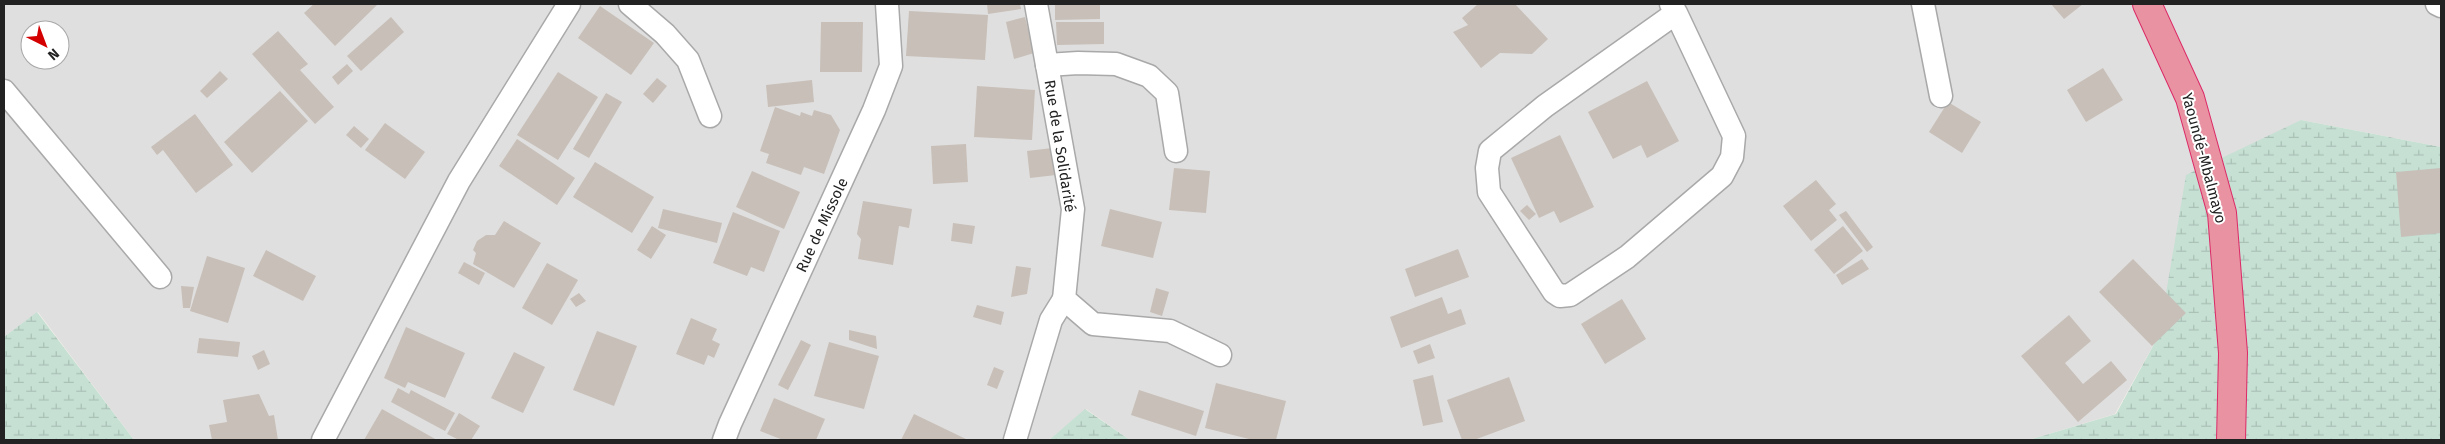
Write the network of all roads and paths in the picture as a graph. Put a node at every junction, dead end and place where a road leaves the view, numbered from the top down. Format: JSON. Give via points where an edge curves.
{"nodes":[{"id":1,"x":569,"y":4,"type":"edge"},
{"id":2,"x":630,"y":4,"type":"edge"},
{"id":3,"x":887,"y":4,"type":"edge"},
{"id":4,"x":1036,"y":4,"type":"edge"},
{"id":5,"x":1923,"y":4,"type":"edge"},
{"id":6,"x":2147,"y":4,"type":"edge"},
{"id":7,"x":2437,"y":4,"type":"edge"},
{"id":8,"x":2441,"y":6,"type":"edge"},
{"id":9,"x":1673,"y":8,"type":"edge"},
{"id":10,"x":1047,"y":65,"type":"junction"},
{"id":11,"x":4,"y":91,"type":"edge"},
{"id":12,"x":1940,"y":96,"type":"dead end"},
{"id":13,"x":710,"y":116,"type":"dead end"},
{"id":14,"x":1176,"y":151,"type":"dead end"},
{"id":15,"x":160,"y":277,"type":"dead end"},
{"id":16,"x":1064,"y":298,"type":"junction"},
{"id":17,"x":1220,"y":355,"type":"dead end"},
{"id":18,"x":323,"y":440,"type":"edge"},
{"id":19,"x":724,"y":440,"type":"edge"},
{"id":20,"x":1015,"y":440,"type":"edge"},
{"id":21,"x":2231,"y":440,"type":"edge"}],
"edges":[{"from":1,"to":18,"type":"street","via":[[459,181]]},
{"from":2,"to":13,"type":"street","via":[[665,34],[688,60]]},
{"from":3,"to":19,"type":"street","name":"Rue de Missole","via":[[891,66],[888,75]]},
{"from":4,"to":10,"type":"street","name":"Rue de la Solidarité"},
{"from":5,"to":12,"type":"street"},
{"from":6,"to":21,"type":"highway","name":"Yaoundé-Mbalmayo","via":[[2190,98],[2222,213],[2233,353]]},
{"from":7,"to":8,"type":"street"},
{"from":9,"to":9,"type":"street","via":[[1734,136],[1732,157],[1722,176],[1627,257],[1570,296],[1560,296],[1554,292],[1489,192],[1487,168],[1490,152],[1544,106]]},
{"from":10,"to":14,"type":"street","via":[[1116,64],[1149,76],[1167,93]]},
{"from":10,"to":16,"type":"street","name":"Rue de la Solidarité","via":[[1073,209]]},
{"from":11,"to":15,"type":"street"},
{"from":16,"to":17,"type":"street","via":[[1093,324],[1170,331]]},
{"from":16,"to":20,"type":"street","via":[[1051,320]]}]}
